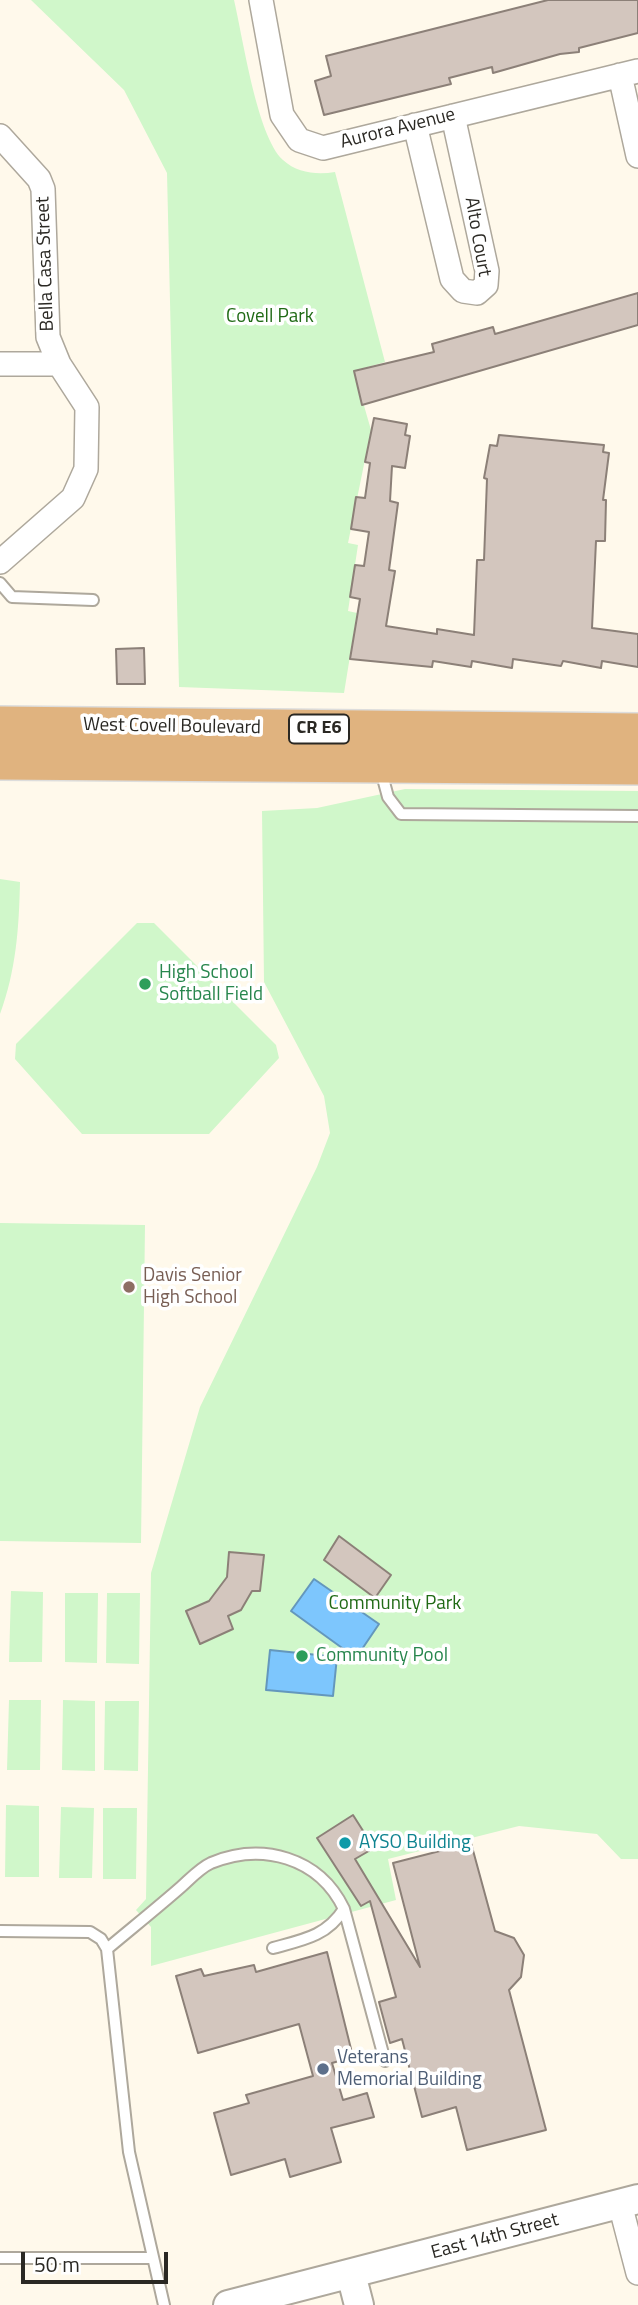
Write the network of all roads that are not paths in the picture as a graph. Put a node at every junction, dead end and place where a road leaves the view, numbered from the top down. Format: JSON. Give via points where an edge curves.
{"nodes":[{"id":1,"x":260,"y":1,"type":"edge"},
{"id":2,"x":629,"y":73,"type":"edge"},
{"id":3,"x":453,"y":116,"type":"junction"},
{"id":4,"x":415,"y":125,"type":"junction"},
{"id":5,"x":0,"y":136,"type":"edge"},
{"id":6,"x":638,"y":156,"type":"edge"},
{"id":7,"x":0,"y":364,"type":"edge"},
{"id":8,"x":59,"y":365,"type":"junction"},
{"id":9,"x":0,"y":562,"type":"edge"},
{"id":10,"x":0,"y":583,"type":"edge"},
{"id":11,"x":93,"y":600,"type":"dead end"},
{"id":12,"x":0,"y":724,"type":"edge"},
{"id":13,"x":638,"y":732,"type":"edge"},
{"id":14,"x":377,"y":746,"type":"junction"},
{"id":15,"x":0,"y":761,"type":"edge"},
{"id":16,"x":638,"y":766,"type":"edge"},
{"id":17,"x":638,"y":816,"type":"edge"},
{"id":18,"x":344,"y":1909,"type":"junction"},
{"id":19,"x":0,"y":1931,"type":"edge"},
{"id":20,"x":274,"y":1948,"type":"dead end"},
{"id":21,"x":107,"y":1950,"type":"junction"},
{"id":22,"x":385,"y":2061,"type":"dead end"},
{"id":23,"x":629,"y":2201,"type":"edge"},
{"id":24,"x":0,"y":2258,"type":"edge"},
{"id":25,"x":152,"y":2258,"type":"junction"},
{"id":26,"x":638,"y":2273,"type":"edge"},
{"id":27,"x":351,"y":2274,"type":"junction"},
{"id":28,"x":164,"y":2305,"type":"edge"},
{"id":29,"x":228,"y":2305,"type":"edge"},
{"id":30,"x":359,"y":2305,"type":"edge"}],
"edges":[{"from":1,"to":4,"type":"street","name":"Aurora Avenue","via":[[282,115],[299,140],[323,148]]},
{"from":2,"to":3,"type":"street","name":"Aurora Avenue"},
{"from":2,"to":6,"type":"street"},
{"from":3,"to":4,"type":"street","name":"Aurora Avenue"},
{"from":3,"to":4,"type":"street","name":"Alto Court","via":[[487,271],[486,285],[477,293],[463,291],[452,279]]},
{"from":5,"to":8,"type":"street","name":"Bella Casa Street","via":[[43,189],[48,337]]},
{"from":7,"to":8,"type":"street"},
{"from":8,"to":9,"type":"street","name":"Bella Casa Street","via":[[87,407],[86,469],[73,498]]},
{"from":10,"to":11,"type":"lane","via":[[12,597]]},
{"from":12,"to":14,"type":"main road","name":"West Covell Boulevard","number":"CR E6"},
{"from":13,"to":14,"type":"main road","name":"West Covell Boulevard","number":"CR E6"},
{"from":14,"to":15,"type":"main road","name":"West Covell Boulevard","number":"CR E6"},
{"from":14,"to":16,"type":"main road","name":"West Covell Boulevard","number":"CR E6"},
{"from":14,"to":17,"type":"lane","via":[[388,797],[401,814]]},
{"from":18,"to":20,"type":"lane","via":[[333,1925],[317,1935]]},
{"from":18,"to":21,"type":"lane","via":[[323,1876],[306,1866],[280,1857],[231,1858],[208,1864]]},
{"from":18,"to":22,"type":"lane"},
{"from":19,"to":21,"type":"lane","via":[[90,1933],[101,1939]]},
{"from":21,"to":25,"type":"lane","via":[[129,2152]]},
{"from":23,"to":26,"type":"street"},
{"from":23,"to":27,"type":"street","name":"East 14th Street"},
{"from":24,"to":25,"type":"lane"},
{"from":25,"to":28,"type":"lane"},
{"from":27,"to":29,"type":"street","name":"East 14th Street"},
{"from":27,"to":30,"type":"street"}]}
